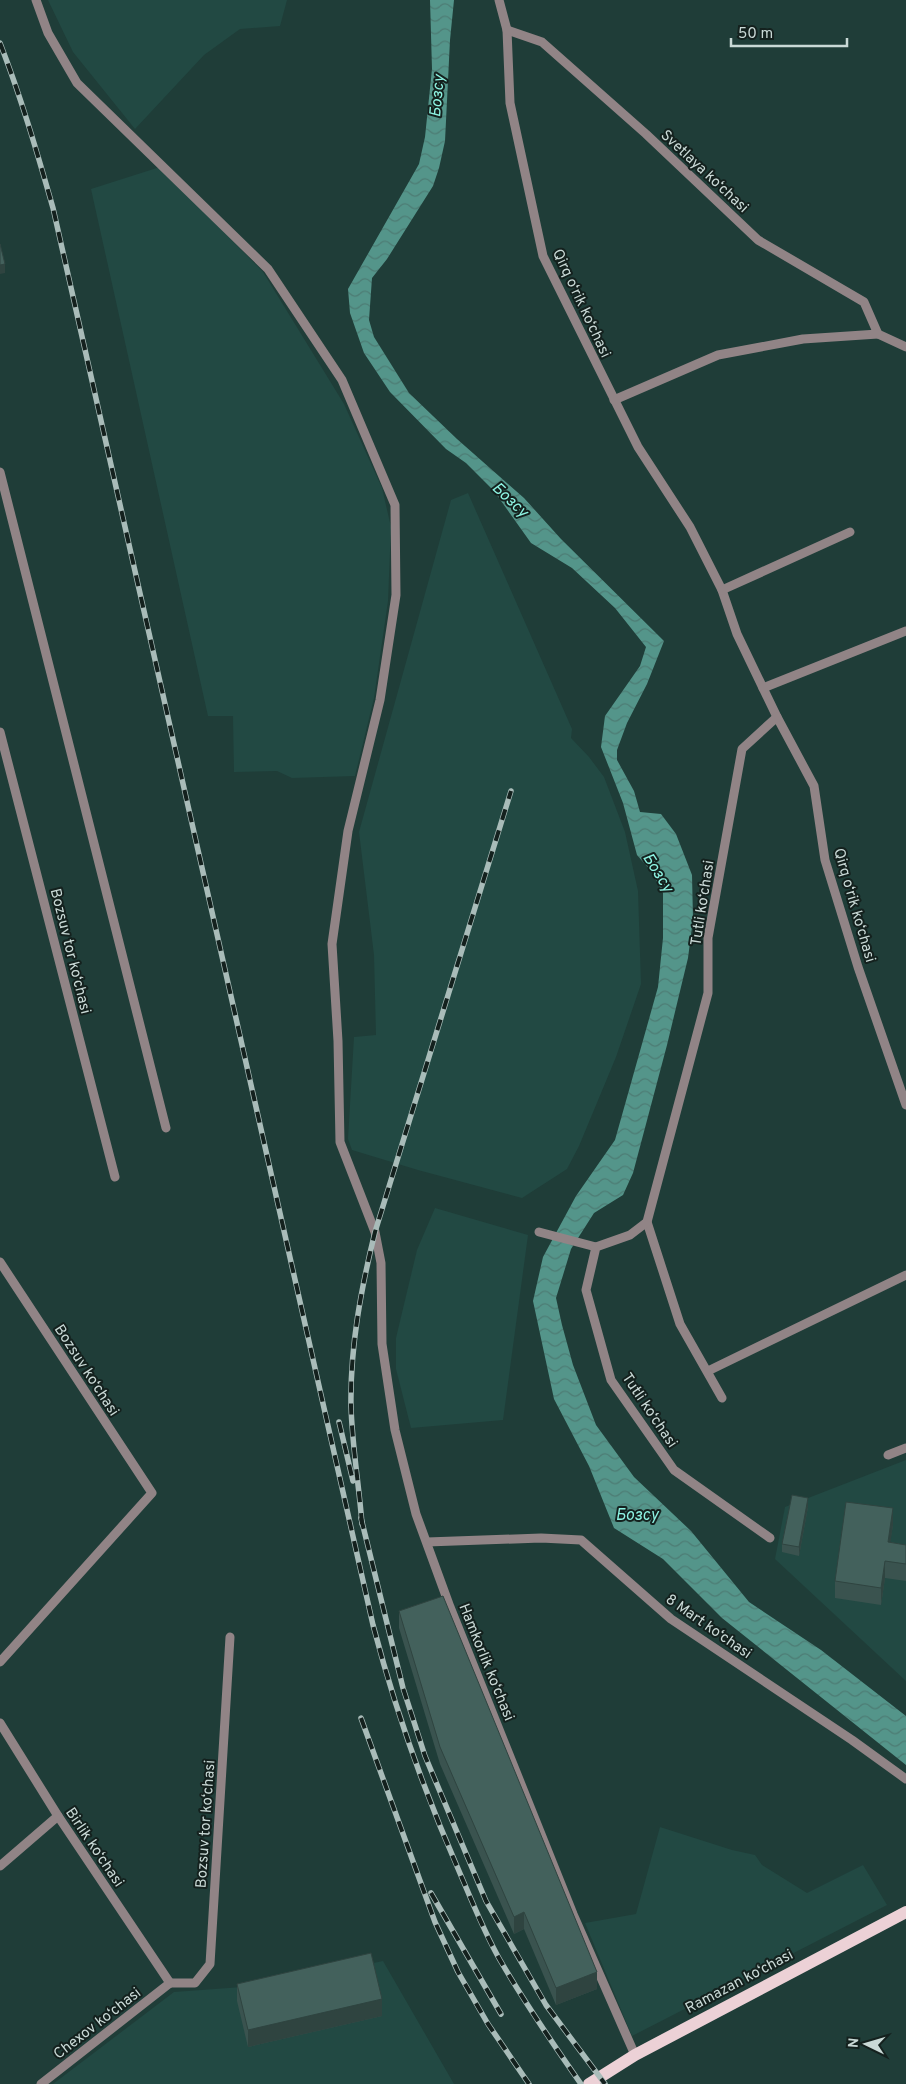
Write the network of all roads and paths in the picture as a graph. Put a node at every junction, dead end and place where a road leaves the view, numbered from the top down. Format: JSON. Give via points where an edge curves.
{"nodes":[{"id":1,"x":36,"y":0,"type":"edge"},
{"id":2,"x":499,"y":0,"type":"edge"},
{"id":3,"x":507,"y":30,"type":"junction"},
{"id":4,"x":878,"y":334,"type":"junction"},
{"id":5,"x":906,"y":347,"type":"edge"},
{"id":6,"x":614,"y":400,"type":"junction"},
{"id":7,"x":0,"y":472,"type":"edge"},
{"id":8,"x":850,"y":532,"type":"dead end"},
{"id":9,"x":722,"y":590,"type":"junction"},
{"id":10,"x":906,"y":631,"type":"edge"},
{"id":11,"x":763,"y":688,"type":"junction"},
{"id":12,"x":777,"y":717,"type":"junction"},
{"id":13,"x":0,"y":733,"type":"edge"},
{"id":14,"x":906,"y":1105,"type":"edge"},
{"id":15,"x":166,"y":1128,"type":"dead end"},
{"id":16,"x":115,"y":1177,"type":"dead end"},
{"id":17,"x":647,"y":1222,"type":"junction"},
{"id":18,"x":539,"y":1232,"type":"dead end"},
{"id":19,"x":596,"y":1247,"type":"junction"},
{"id":20,"x":0,"y":1262,"type":"edge"},
{"id":21,"x":906,"y":1275,"type":"edge"},
{"id":22,"x":708,"y":1371,"type":"junction"},
{"id":23,"x":722,"y":1398,"type":"dead end"},
{"id":24,"x":906,"y":1448,"type":"edge"},
{"id":25,"x":888,"y":1455,"type":"dead end"},
{"id":26,"x":770,"y":1538,"type":"dead end"},
{"id":27,"x":427,"y":1542,"type":"junction"},
{"id":28,"x":230,"y":1637,"type":"dead end"},
{"id":29,"x":0,"y":1662,"type":"edge"},
{"id":30,"x":0,"y":1724,"type":"edge"},
{"id":31,"x":906,"y":1779,"type":"edge"},
{"id":32,"x":58,"y":1816,"type":"junction"},
{"id":33,"x":0,"y":1866,"type":"edge"},
{"id":34,"x":906,"y":1912,"type":"edge"},
{"id":35,"x":170,"y":1983,"type":"junction"},
{"id":36,"x":634,"y":2055,"type":"junction"},
{"id":37,"x":41,"y":2084,"type":"edge"},
{"id":38,"x":589,"y":2084,"type":"edge"}],
"edges":[{"from":1,"to":27,"type":"street","name":"Hamkorlik ko‘chasi","via":[[48,33],[77,83],[268,269],[342,380],[395,504],[396,594],[380,700],[348,831],[332,944],[340,1142],[375,1232],[381,1262],[382,1344],[395,1430],[416,1514]]},
{"from":2,"to":3,"type":"street","name":"Qirq o‘rik ko‘chasi"},
{"from":3,"to":4,"type":"street","name":"Svetlaya ko‘chasi","via":[[542,42],[758,240],[864,302]]},
{"from":3,"to":6,"type":"street","name":"Qirq o‘rik ko‘chasi","via":[[510,103],[543,256]]},
{"from":4,"to":5,"type":"street"},
{"from":4,"to":6,"type":"street","via":[[803,339],[718,356]]},
{"from":6,"to":9,"type":"street","name":"Qirq o‘rik ko‘chasi","via":[[638,447],[690,527]]},
{"from":7,"to":15,"type":"street"},
{"from":8,"to":9,"type":"street"},
{"from":9,"to":11,"type":"street","name":"Qirq o‘rik ko‘chasi"},
{"from":10,"to":11,"type":"street"},
{"from":11,"to":12,"type":"street","name":"Qirq o‘rik ko‘chasi"},
{"from":12,"to":14,"type":"street","name":"Qirq o‘rik ko‘chasi","via":[[814,786],[826,860],[858,967]]},
{"from":12,"to":17,"type":"street","name":"Tutli ko‘chasi","via":[[742,749],[708,938],[708,993]]},
{"from":13,"to":16,"type":"street","name":"Bozsuv tor ko‘chasi"},
{"from":17,"to":19,"type":"street","via":[[630,1235]]},
{"from":17,"to":22,"type":"street","via":[[680,1324]]},
{"from":18,"to":19,"type":"street"},
{"from":19,"to":26,"type":"street","name":"Tutli ko‘chasi","via":[[586,1290],[611,1380],[674,1470]]},
{"from":20,"to":29,"type":"street","name":"Bozsuv ko‘chasi","via":[[152,1493]]},
{"from":21,"to":22,"type":"street"},
{"from":22,"to":23,"type":"street"},
{"from":24,"to":25,"type":"street"},
{"from":27,"to":31,"type":"street","name":"8 Mart ko‘chasi","via":[[541,1538],[581,1540],[671,1619]]},
{"from":27,"to":36,"type":"street","name":"Hamkorlik ko‘chasi","via":[[573,1914]]},
{"from":28,"to":35,"type":"street","name":"Bozsuv tor ko‘chasi","via":[[210,1964],[195,1983]]},
{"from":30,"to":32,"type":"street","name":"Birlik ko‘chasi"},
{"from":32,"to":33,"type":"street"},
{"from":32,"to":35,"type":"street","name":"Birlik ko‘chasi"},
{"from":34,"to":36,"type":"main road","name":"Ramazan ko‘chasi"},
{"from":35,"to":37,"type":"street","name":"Chexov ko‘chasi"},
{"from":36,"to":38,"type":"main road","name":"Ramazan ko‘chasi"}]}
